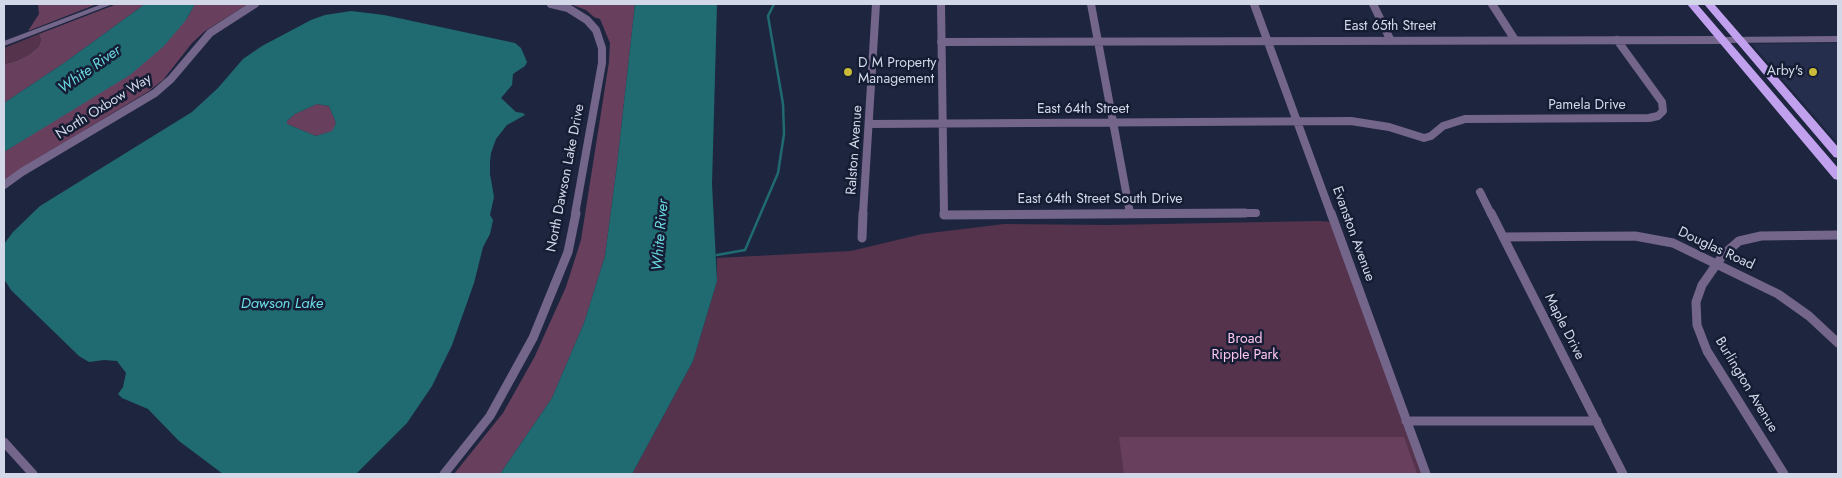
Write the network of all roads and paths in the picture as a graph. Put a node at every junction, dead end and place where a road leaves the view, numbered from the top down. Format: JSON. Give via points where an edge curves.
{"nodes":[{"id":1,"x":109,"y":4,"type":"edge"},
{"id":2,"x":255,"y":4,"type":"edge"},
{"id":3,"x":550,"y":4,"type":"edge"},
{"id":4,"x":876,"y":4,"type":"edge"},
{"id":5,"x":940,"y":4,"type":"edge"},
{"id":6,"x":1091,"y":4,"type":"edge"},
{"id":7,"x":1254,"y":4,"type":"edge"},
{"id":8,"x":1373,"y":4,"type":"edge"},
{"id":9,"x":1492,"y":4,"type":"edge"},
{"id":10,"x":1692,"y":4,"type":"edge"},
{"id":11,"x":1709,"y":4,"type":"edge"},
{"id":12,"x":1838,"y":39,"type":"edge"},
{"id":13,"x":1515,"y":40,"type":"junction"},
{"id":14,"x":1616,"y":40,"type":"junction"},
{"id":15,"x":1723,"y":40,"type":"junction"},
{"id":16,"x":1740,"y":40,"type":"junction"},
{"id":17,"x":1269,"y":41,"type":"junction"},
{"id":18,"x":1392,"y":41,"type":"junction"},
{"id":19,"x":941,"y":42,"type":"junction"},
{"id":20,"x":1098,"y":42,"type":"junction"},
{"id":21,"x":4,"y":44,"type":"edge"},
{"id":22,"x":1297,"y":121,"type":"junction"},
{"id":23,"x":1113,"y":123,"type":"junction"},
{"id":24,"x":869,"y":124,"type":"junction"},
{"id":25,"x":943,"y":124,"type":"junction"},
{"id":26,"x":1838,"y":154,"type":"edge"},
{"id":27,"x":1838,"y":176,"type":"edge"},
{"id":28,"x":4,"y":185,"type":"edge"},
{"id":29,"x":1480,"y":192,"type":"dead end"},
{"id":30,"x":1256,"y":213,"type":"dead end"},
{"id":31,"x":1130,"y":214,"type":"junction"},
{"id":32,"x":1838,"y":235,"type":"edge"},
{"id":33,"x":1503,"y":237,"type":"junction"},
{"id":34,"x":862,"y":238,"type":"dead end"},
{"id":35,"x":1717,"y":263,"type":"junction"},
{"id":36,"x":1838,"y":343,"type":"edge"},
{"id":37,"x":1406,"y":421,"type":"junction"},
{"id":38,"x":1597,"y":421,"type":"junction"},
{"id":39,"x":4,"y":442,"type":"edge"},
{"id":40,"x":34,"y":474,"type":"edge"},
{"id":41,"x":444,"y":474,"type":"edge"},
{"id":42,"x":1426,"y":474,"type":"edge"},
{"id":43,"x":1623,"y":474,"type":"edge"},
{"id":44,"x":1784,"y":474,"type":"edge"}],
"edges":[{"from":1,"to":21,"type":"street"},
{"from":2,"to":28,"type":"street","name":"North Oxbow Way","via":[[210,33],[154,94]]},
{"from":3,"to":41,"type":"street","name":"North Dawson Lake Drive","via":[[568,8],[587,20],[598,33],[602,48],[568,252],[534,338],[490,416]]},
{"from":4,"to":24,"type":"street","name":"Ralston Avenue"},
{"from":5,"to":19,"type":"street"},
{"from":6,"to":20,"type":"street"},
{"from":7,"to":17,"type":"street","name":"Evanston Avenue"},
{"from":8,"to":18,"type":"street"},
{"from":9,"to":13,"type":"street"},
{"from":10,"to":15,"type":"main road"},
{"from":11,"to":16,"type":"main road"},
{"from":12,"to":16,"type":"street","name":"East 65th Street"},
{"from":13,"to":14,"type":"street","name":"East 65th Street"},
{"from":13,"to":18,"type":"street","name":"East 65th Street"},
{"from":14,"to":15,"type":"street","name":"East 65th Street"},
{"from":14,"to":22,"type":"street","name":"Pamela Drive","via":[[1662,102],[1663,111],[1658,116],[1465,119],[1443,126],[1427,138],[1371,123]]},
{"from":15,"to":16,"type":"street","name":"East 65th Street"},
{"from":15,"to":27,"type":"main road"},
{"from":16,"to":26,"type":"main road"},
{"from":17,"to":18,"type":"street","name":"East 65th Street"},
{"from":17,"to":20,"type":"street","name":"East 65th Street"},
{"from":17,"to":22,"type":"street","name":"Evanston Avenue"},
{"from":19,"to":20,"type":"street","name":"East 65th Street"},
{"from":19,"to":25,"type":"street"},
{"from":20,"to":23,"type":"street"},
{"from":22,"to":23,"type":"street","name":"East 64th Street"},
{"from":22,"to":37,"type":"street","name":"Evanston Avenue"},
{"from":23,"to":25,"type":"street","name":"East 64th Street"},
{"from":23,"to":31,"type":"street"},
{"from":24,"to":25,"type":"street","name":"East 64th Street"},
{"from":24,"to":34,"type":"street","name":"Ralston Avenue"},
{"from":25,"to":31,"type":"street","name":"East 64th Street South Drive","via":[[944,215]]},
{"from":29,"to":33,"type":"street","name":"Maple Drive"},
{"from":30,"to":31,"type":"street","name":"East 64th Street South Drive"},
{"from":32,"to":35,"type":"street","name":"Burlington Avenue","via":[[1750,238],[1731,246]]},
{"from":33,"to":35,"type":"street","name":"Douglas Road","via":[[1644,237],[1673,243]]},
{"from":33,"to":38,"type":"street","name":"Maple Drive"},
{"from":35,"to":36,"type":"street","name":"Douglas Road","via":[[1778,294],[1809,316]]},
{"from":35,"to":44,"type":"street","name":"Burlington Avenue","via":[[1702,285],[1696,302],[1700,332],[1712,359]]},
{"from":37,"to":38,"type":"street"},
{"from":37,"to":42,"type":"street","name":"Evanston Avenue"},
{"from":38,"to":43,"type":"street","name":"Maple Drive"},
{"from":39,"to":40,"type":"street"}]}
